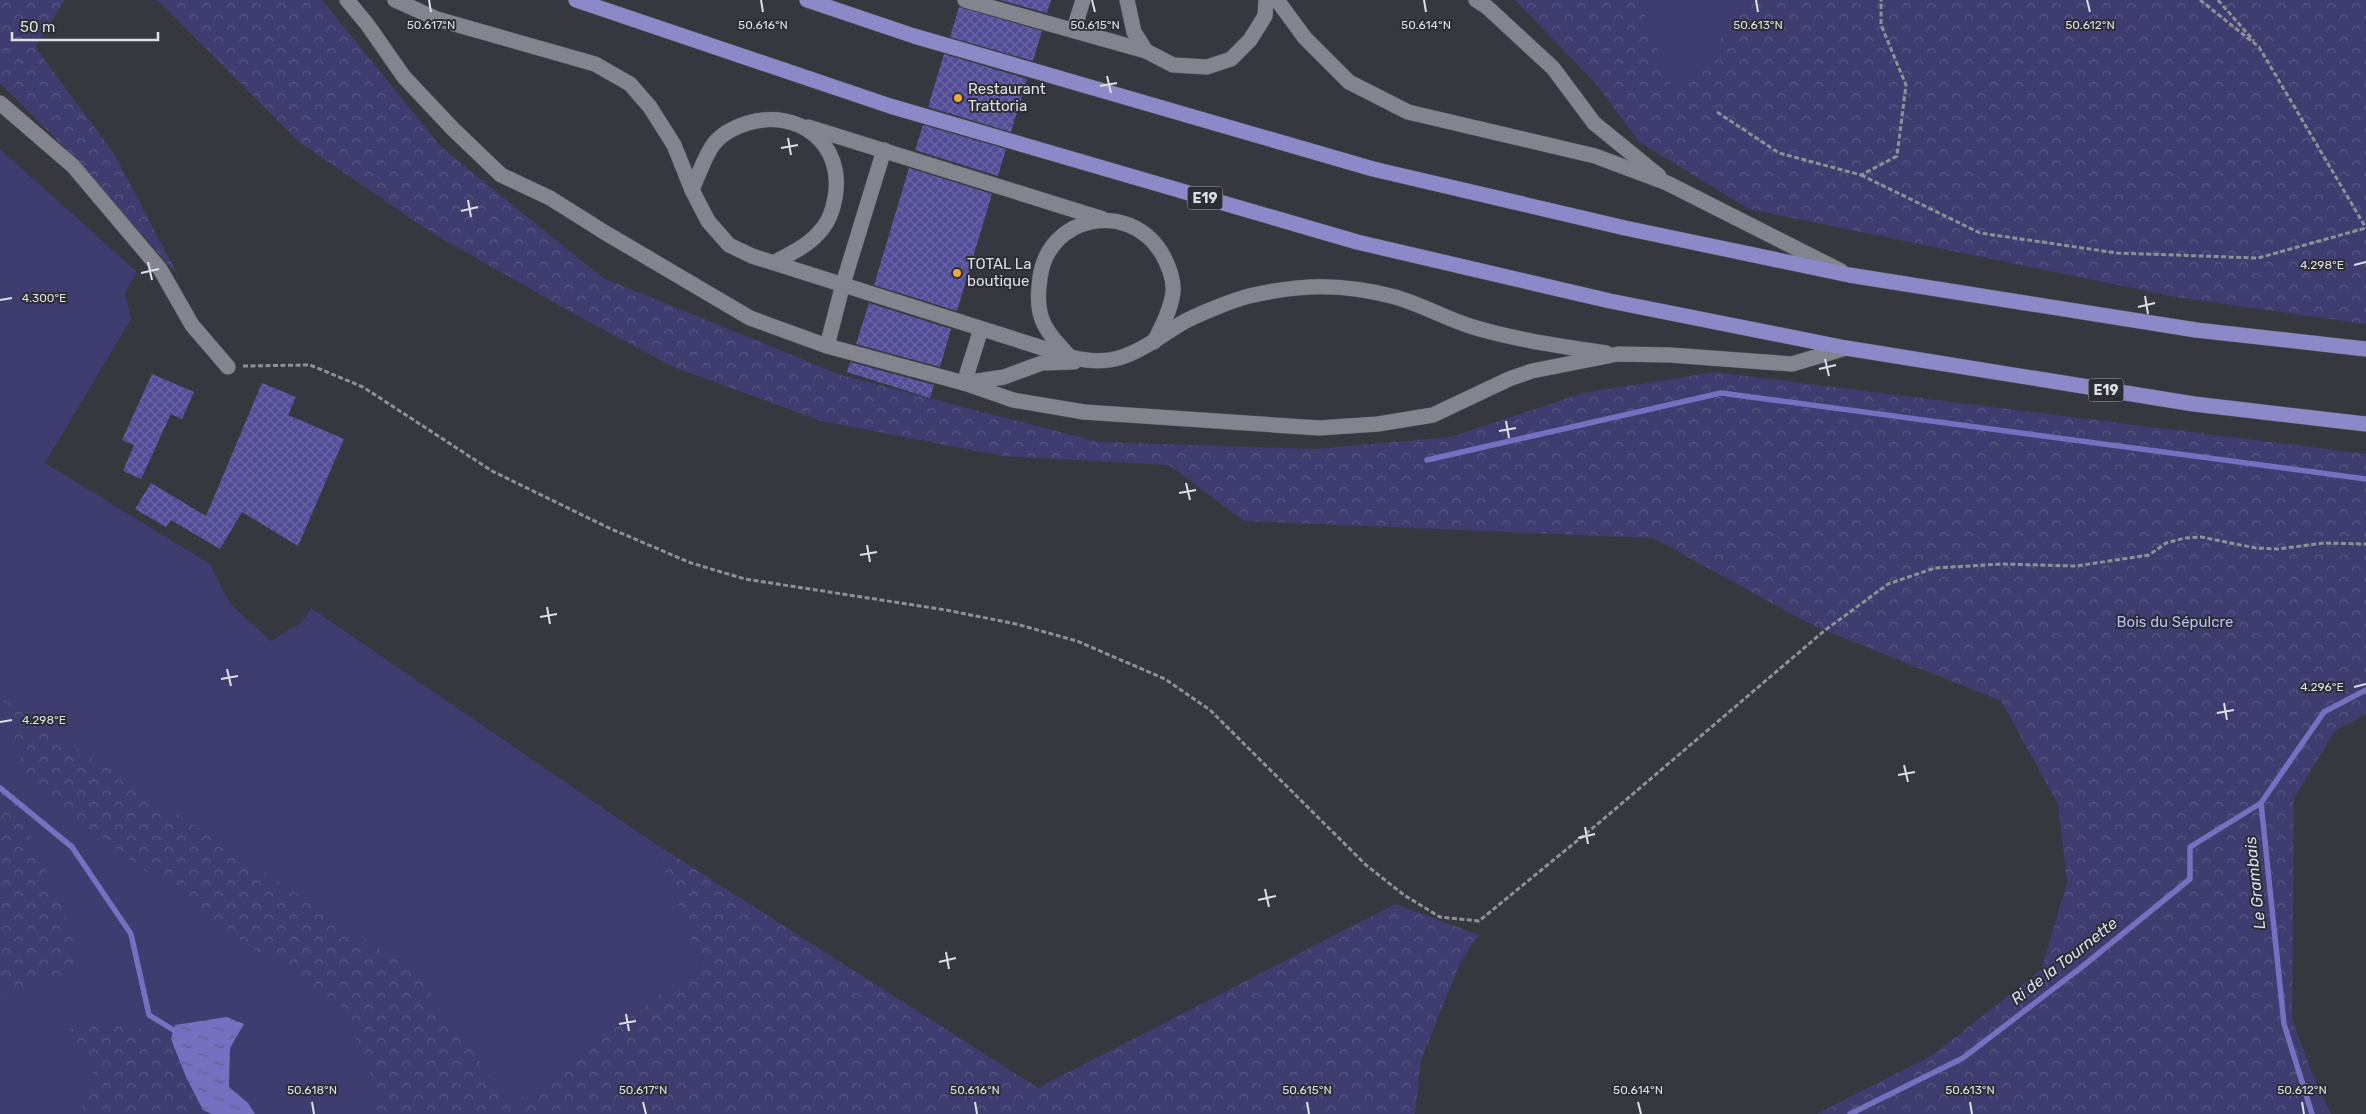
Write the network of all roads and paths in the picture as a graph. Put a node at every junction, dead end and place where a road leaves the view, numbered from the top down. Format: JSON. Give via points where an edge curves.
{"nodes":[{"id":1,"x":347,"y":0,"type":"edge"},
{"id":2,"x":395,"y":0,"type":"edge"},
{"id":3,"x":576,"y":0,"type":"edge"},
{"id":4,"x":807,"y":0,"type":"edge"},
{"id":5,"x":965,"y":0,"type":"edge"},
{"id":6,"x":1083,"y":0,"type":"edge"},
{"id":7,"x":1127,"y":0,"type":"edge"},
{"id":8,"x":1266,"y":0,"type":"edge"},
{"id":9,"x":1277,"y":0,"type":"edge"},
{"id":10,"x":1476,"y":0,"type":"edge"},
{"id":11,"x":1881,"y":0,"type":"edge"},
{"id":12,"x":2200,"y":0,"type":"edge"},
{"id":13,"x":2218,"y":0,"type":"edge"},
{"id":14,"x":1074,"y":29,"type":"junction"},
{"id":15,"x":2259,"y":47,"type":"junction"},
{"id":16,"x":1146,"y":51,"type":"junction"},
{"id":17,"x":0,"y":103,"type":"edge"},
{"id":18,"x":1717,"y":112,"type":"dead end"},
{"id":19,"x":802,"y":125,"type":"junction"},
{"id":20,"x":884,"y":150,"type":"junction"},
{"id":21,"x":1861,"y":174,"type":"junction"},
{"id":22,"x":1667,"y":183,"type":"junction"},
{"id":23,"x":692,"y":190,"type":"junction"},
{"id":24,"x":1105,"y":220,"type":"junction"},
{"id":25,"x":2366,"y":228,"type":"edge"},
{"id":26,"x":776,"y":262,"type":"junction"},
{"id":27,"x":1849,"y":275,"type":"junction"},
{"id":28,"x":843,"y":284,"type":"junction"},
{"id":29,"x":981,"y":329,"type":"junction"},
{"id":30,"x":1154,"y":343,"type":"junction"},
{"id":31,"x":827,"y":346,"type":"junction"},
{"id":32,"x":1846,"y":348,"type":"junction"},
{"id":33,"x":2366,"y":349,"type":"edge"},
{"id":34,"x":1618,"y":354,"type":"junction"},
{"id":35,"x":1078,"y":359,"type":"junction"},
{"id":36,"x":228,"y":367,"type":"joint"},
{"id":37,"x":964,"y":383,"type":"junction"},
{"id":38,"x":2366,"y":424,"type":"edge"},
{"id":39,"x":2366,"y":544,"type":"edge"}],
"edges":[{"from":1,"to":31,"type":"street","via":[[404,77],[501,174],[550,198],[750,318]]},
{"from":2,"to":23,"type":"street","via":[[437,19],[595,64],[630,84],[650,107],[674,145]]},
{"from":3,"to":32,"type":"highway","number":"E19","via":[[890,106],[1357,242],[1610,301]]},
{"from":4,"to":27,"type":"highway","via":[[914,36],[1373,169],[1625,228]]},
{"from":5,"to":14,"type":"street"},
{"from":6,"to":14,"type":"street"},
{"from":7,"to":16,"type":"street","via":[[1134,32]]},
{"from":8,"to":16,"type":"street","via":[[1265,16],[1250,40],[1231,59],[1207,67],[1173,64]]},
{"from":9,"to":22,"type":"street","via":[[1305,38],[1350,82],[1408,112],[1595,156]]},
{"from":10,"to":22,"type":"street","via":[[1553,68],[1594,124]]},
{"from":11,"to":21,"type":"path","via":[[1881,25],[1906,86],[1896,156]]},
{"from":12,"to":15,"type":"path"},
{"from":13,"to":15,"type":"path"},
{"from":14,"to":16,"type":"street"},
{"from":15,"to":25,"type":"path"},
{"from":17,"to":36,"type":"street","via":[[73,166],[160,268],[192,325]]},
{"from":18,"to":21,"type":"path","via":[[1779,153]]},
{"from":19,"to":20,"type":"street"},
{"from":19,"to":23,"type":"street","via":[[778,118],[734,127],[713,144]]},
{"from":19,"to":26,"type":"street","via":[[825,145],[836,167],[838,183],[833,209],[822,229],[807,244]]},
{"from":20,"to":24,"type":"street"},
{"from":20,"to":28,"type":"street"},
{"from":21,"to":25,"type":"path","via":[[1980,233],[2117,254],[2258,258]]},
{"from":22,"to":27,"type":"street"},
{"from":23,"to":26,"type":"street","via":[[708,221],[729,246]]},
{"from":24,"to":30,"type":"street","via":[[1128,224],[1152,239],[1169,266],[1173,292]]},
{"from":24,"to":35,"type":"street","via":[[1075,227],[1057,240],[1040,272],[1037,300],[1042,320],[1052,337]]},
{"from":26,"to":28,"type":"street"},
{"from":27,"to":33,"type":"highway","via":[[2196,330]]},
{"from":28,"to":29,"type":"street"},
{"from":28,"to":31,"type":"street"},
{"from":29,"to":35,"type":"street"},
{"from":29,"to":37,"type":"street"},
{"from":30,"to":34,"type":"street","via":[[1184,322],[1246,296],[1298,286],[1346,287],[1396,297],[1472,326],[1541,344]]},
{"from":30,"to":35,"type":"street","via":[[1134,354],[1112,360]]},
{"from":31,"to":37,"type":"street"},
{"from":32,"to":34,"type":"street","via":[[1792,364]]},
{"from":32,"to":38,"type":"highway","number":"E19","via":[[2194,404]]},
{"from":34,"to":37,"type":"street","via":[[1532,371],[1433,415],[1378,424],[1319,428],[1084,412],[1013,400]]},
{"from":35,"to":37,"type":"street","via":[[1042,363],[1004,377]]},
{"from":36,"to":39,"type":"path","via":[[310,365],[363,387],[492,471],[608,528],[691,563],[745,579],[1016,624],[1077,641],[1165,679],[1210,710],[1366,865],[1404,895],[1440,917],[1479,921],[1824,631],[1888,584],[1935,568],[2002,564],[2076,566],[2149,555],[2166,543],[2185,538],[2201,537],[2278,549],[2324,543]]}]}
